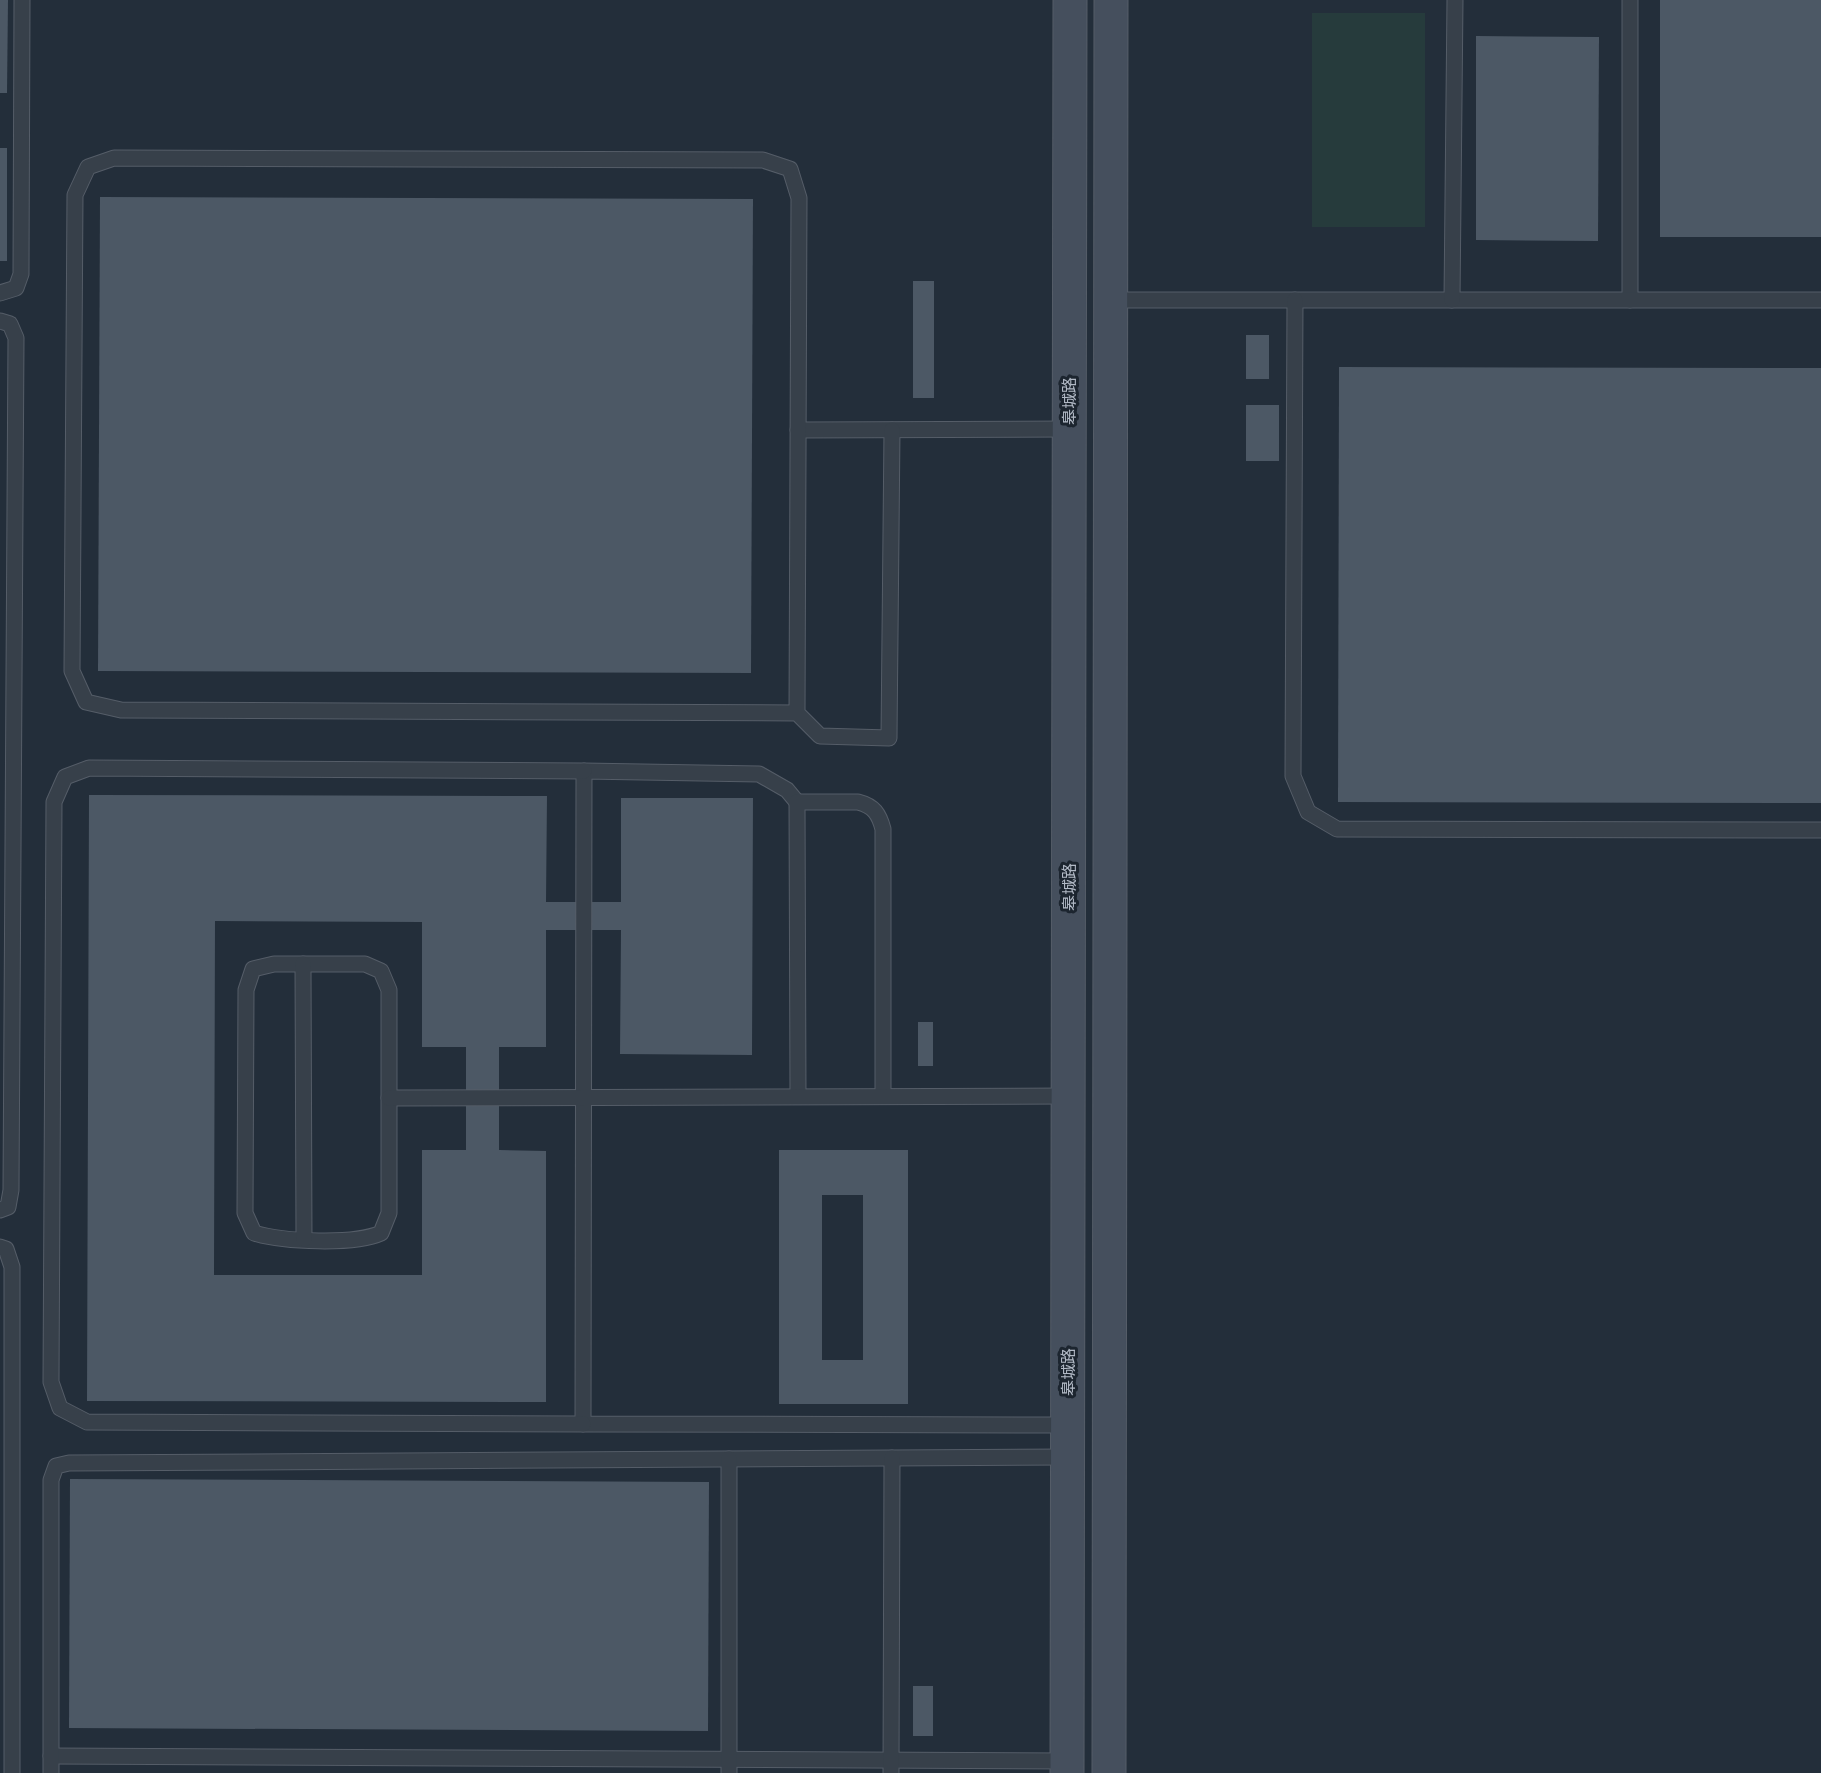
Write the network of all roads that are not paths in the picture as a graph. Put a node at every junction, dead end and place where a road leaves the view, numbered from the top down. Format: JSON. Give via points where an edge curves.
{"nodes":[{"id":1,"x":22,"y":0,"type":"edge"},
{"id":2,"x":1070,"y":0,"type":"edge"},
{"id":3,"x":1112,"y":0,"type":"edge"},
{"id":4,"x":1455,"y":0,"type":"edge"},
{"id":5,"x":1630,"y":0,"type":"edge"},
{"id":6,"x":0,"y":293,"type":"edge"},
{"id":7,"x":1111,"y":300,"type":"junction"},
{"id":8,"x":1295,"y":300,"type":"junction"},
{"id":9,"x":1452,"y":300,"type":"junction"},
{"id":10,"x":1630,"y":300,"type":"junction"},
{"id":11,"x":1821,"y":300,"type":"edge"},
{"id":12,"x":0,"y":321,"type":"edge"},
{"id":13,"x":1069,"y":429,"type":"junction"},
{"id":14,"x":798,"y":430,"type":"junction"},
{"id":15,"x":892,"y":430,"type":"junction"},
{"id":16,"x":797,"y":713,"type":"junction"},
{"id":17,"x":7,"y":766,"type":"edge"},
{"id":18,"x":584,"y":771,"type":"junction"},
{"id":19,"x":797,"y":802,"type":"junction"},
{"id":20,"x":1821,"y":830,"type":"edge"},
{"id":21,"x":303,"y":964,"type":"junction"},
{"id":22,"x":798,"y":1096,"type":"junction"},
{"id":23,"x":883,"y":1096,"type":"junction"},
{"id":24,"x":1069,"y":1096,"type":"junction"},
{"id":25,"x":583,"y":1097,"type":"junction"},
{"id":26,"x":389,"y":1098,"type":"junction"},
{"id":27,"x":0,"y":1210,"type":"edge"},
{"id":28,"x":304,"y":1239,"type":"junction"},
{"id":29,"x":0,"y":1247,"type":"edge"},
{"id":30,"x":583,"y":1424,"type":"junction"},
{"id":31,"x":1068,"y":1441,"type":"junction"},
{"id":32,"x":892,"y":1458,"type":"junction"},
{"id":33,"x":729,"y":1459,"type":"junction"},
{"id":34,"x":6,"y":1656,"type":"edge"},
{"id":35,"x":51,"y":1756,"type":"junction"},
{"id":36,"x":729,"y":1766,"type":"edge"},
{"id":37,"x":795,"y":1766,"type":"edge"},
{"id":38,"x":891,"y":1767,"type":"edge"},
{"id":39,"x":1067,"y":1767,"type":"edge"},
{"id":40,"x":12,"y":1773,"type":"edge"},
{"id":41,"x":51,"y":1773,"type":"edge"},
{"id":42,"x":1109,"y":1773,"type":"edge"}],
"edges":[{"from":1,"to":6,"type":"lane","via":[[21,274],[15,288]]},
{"from":2,"to":13,"type":"main road","name":"皋城路"},
{"from":3,"to":7,"type":"main road"},
{"from":4,"to":9,"type":"lane"},
{"from":5,"to":10,"type":"lane"},
{"from":7,"to":8,"type":"lane"},
{"from":7,"to":42,"type":"main road"},
{"from":8,"to":9,"type":"lane"},
{"from":8,"to":20,"type":"lane","via":[[1293,776],[1308,812],[1337,829]]},
{"from":9,"to":10,"type":"lane"},
{"from":10,"to":11,"type":"lane"},
{"from":12,"to":17,"type":"lane","via":[[10,324],[15,338]]},
{"from":13,"to":15,"type":"lane"},
{"from":13,"to":24,"type":"main road","name":"皋城路"},
{"from":14,"to":15,"type":"lane"},
{"from":14,"to":16,"type":"lane"},
{"from":14,"to":16,"type":"lane","via":[[799,198],[790,169],[763,160],[114,158],[88,167],[75,195],[72,671],[86,702],[121,710]]},
{"from":15,"to":16,"type":"lane","via":[[889,738],[820,736]]},
{"from":17,"to":27,"type":"lane","via":[[12,1190],[8,1208]]},
{"from":18,"to":19,"type":"lane","via":[[759,774],[787,790]]},
{"from":18,"to":25,"type":"lane"},
{"from":18,"to":30,"type":"lane","via":[[88,768],[65,777],[54,802],[51,1382],[60,1408],[87,1422]]},
{"from":19,"to":22,"type":"lane"},
{"from":19,"to":23,"type":"lane","via":[[858,802],[875,810],[880,819]]},
{"from":21,"to":26,"type":"lane","via":[[365,964],[381,970],[389,990]]},
{"from":21,"to":28,"type":"lane"},
{"from":21,"to":28,"type":"lane","via":[[253,969],[246,990],[245,1213],[254,1233],[273,1239]]},
{"from":22,"to":23,"type":"lane"},
{"from":22,"to":25,"type":"lane"},
{"from":23,"to":24,"type":"lane"},
{"from":24,"to":31,"type":"main road","name":"皋城路"},
{"from":25,"to":26,"type":"lane"},
{"from":25,"to":30,"type":"lane"},
{"from":26,"to":28,"type":"lane","via":[[389,1213],[381,1233],[366,1239]]},
{"from":29,"to":34,"type":"lane","via":[[6,1249],[12,1267]]},
{"from":30,"to":31,"type":"lane"},
{"from":31,"to":32,"type":"lane"},
{"from":31,"to":39,"type":"main road","name":"皋城路"},
{"from":32,"to":33,"type":"lane"},
{"from":32,"to":38,"type":"lane"},
{"from":33,"to":35,"type":"lane","via":[[56,1466],[51,1480]]},
{"from":33,"to":36,"type":"lane"},
{"from":34,"to":40,"type":"lane"},
{"from":35,"to":36,"type":"lane"},
{"from":35,"to":41,"type":"lane"},
{"from":36,"to":37,"type":"lane"},
{"from":37,"to":38,"type":"lane"},
{"from":38,"to":39,"type":"lane"}]}
